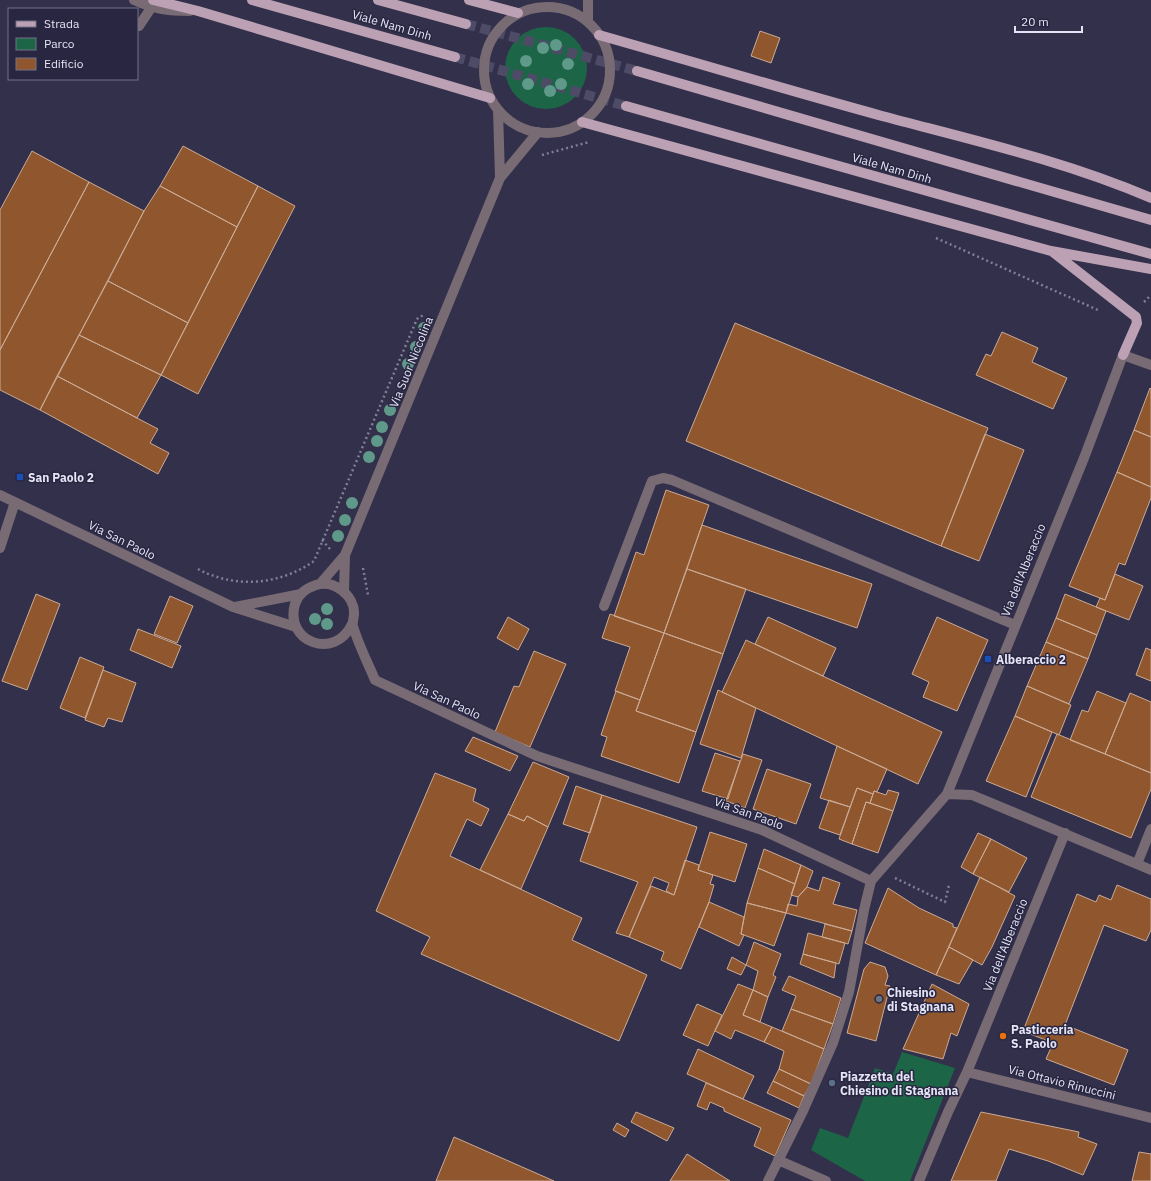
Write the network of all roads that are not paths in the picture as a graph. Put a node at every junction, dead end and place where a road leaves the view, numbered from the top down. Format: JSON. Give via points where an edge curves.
{"nodes":[{"id":1,"x":134,"y":0,"type":"edge"},
{"id":2,"x":252,"y":0,"type":"edge"},
{"id":3,"x":378,"y":0,"type":"edge"},
{"id":4,"x":469,"y":0,"type":"edge"},
{"id":5,"x":540,"y":0,"type":"edge"},
{"id":6,"x":588,"y":0,"type":"edge"},
{"id":7,"x":152,"y":4,"type":"edge"},
{"id":8,"x":531,"y":8,"type":"junction"},
{"id":9,"x":518,"y":13,"type":"junction"},
{"id":10,"x":588,"y":22,"type":"junction"},
{"id":11,"x":466,"y":24,"type":"tunnel mouth"},
{"id":12,"x":139,"y":26,"type":"dead end"},
{"id":13,"x":599,"y":35,"type":"junction"},
{"id":14,"x":455,"y":57,"type":"tunnel mouth"},
{"id":15,"x":637,"y":71,"type":"tunnel mouth"},
{"id":16,"x":490,"y":98,"type":"junction"},
{"id":17,"x":626,"y":106,"type":"tunnel mouth"},
{"id":18,"x":498,"y":110,"type":"junction"},
{"id":19,"x":582,"y":122,"type":"junction"},
{"id":20,"x":538,"y":132,"type":"junction"},
{"id":21,"x":500,"y":178,"type":"junction"},
{"id":22,"x":1151,"y":198,"type":"edge"},
{"id":23,"x":1151,"y":220,"type":"edge"},
{"id":24,"x":1051,"y":251,"type":"junction"},
{"id":25,"x":1151,"y":254,"type":"edge"},
{"id":26,"x":1151,"y":269,"type":"edge"},
{"id":27,"x":1123,"y":355,"type":"junction"},
{"id":28,"x":1151,"y":364,"type":"edge"},
{"id":29,"x":0,"y":495,"type":"edge"},
{"id":30,"x":15,"y":502,"type":"junction"},
{"id":31,"x":0,"y":548,"type":"edge"},
{"id":32,"x":345,"y":555,"type":"junction"},
{"id":33,"x":320,"y":584,"type":"junction"},
{"id":34,"x":344,"y":591,"type":"junction"},
{"id":35,"x":301,"y":594,"type":"junction"},
{"id":36,"x":604,"y":606,"type":"dead end"},
{"id":37,"x":233,"y":607,"type":"junction"},
{"id":38,"x":352,"y":624,"type":"junction"},
{"id":39,"x":1015,"y":624,"type":"junction"},
{"id":40,"x":296,"y":627,"type":"junction"},
{"id":41,"x":947,"y":794,"type":"junction"},
{"id":42,"x":1151,"y":830,"type":"edge"},
{"id":43,"x":1065,"y":833,"type":"junction"},
{"id":44,"x":1137,"y":864,"type":"junction"},
{"id":45,"x":1151,"y":870,"type":"edge"},
{"id":46,"x":871,"y":881,"type":"junction"},
{"id":47,"x":967,"y":1072,"type":"junction"},
{"id":48,"x":1151,"y":1118,"type":"edge"},
{"id":49,"x":778,"y":1160,"type":"junction"},
{"id":50,"x":768,"y":1181,"type":"edge"},
{"id":51,"x":826,"y":1181,"type":"edge"},
{"id":52,"x":919,"y":1181,"type":"edge"}],
"edges":[{"from":1,"to":7,"type":"street"},
{"from":2,"to":14,"type":"main road","name":"Viale Nam Dinh"},
{"from":3,"to":11,"type":"main road","name":"Viale Nam Dinh"},
{"from":4,"to":9,"type":"main road"},
{"from":5,"to":8,"type":"street"},
{"from":6,"to":10,"type":"street"},
{"from":7,"to":12,"type":"street"},
{"from":7,"to":16,"type":"main road","via":[[198,11]]},
{"from":8,"to":9,"type":"street"},
{"from":8,"to":10,"type":"street","via":[[562,8]]},
{"from":9,"to":16,"type":"street","via":[[505,22],[494,35],[487,50],[484,66]]},
{"from":10,"to":13,"type":"street"},
{"from":13,"to":19,"type":"street","via":[[606,50],[608,82],[603,98]]},
{"from":13,"to":22,"type":"main road","via":[[1028,155],[1113,182]]},
{"from":15,"to":23,"type":"main road","name":"Viale Nam Dinh"},
{"from":16,"to":18,"type":"street"},
{"from":17,"to":25,"type":"main road","name":"Viale Nam Dinh"},
{"from":18,"to":20,"type":"street","via":[[510,121]]},
{"from":18,"to":21,"type":"street"},
{"from":19,"to":20,"type":"street","via":[[561,131]]},
{"from":19,"to":24,"type":"main road"},
{"from":20,"to":21,"type":"street"},
{"from":21,"to":32,"type":"street","name":"Via Suor Niccolina"},
{"from":24,"to":26,"type":"main road"},
{"from":24,"to":27,"type":"main road","via":[[1132,314],[1137,323]]},
{"from":27,"to":28,"type":"street"},
{"from":27,"to":39,"type":"street","name":"Via dell'Alberaccio","via":[[1084,458]]},
{"from":29,"to":30,"type":"street","name":"Via San Paolo"},
{"from":30,"to":31,"type":"street"},
{"from":30,"to":37,"type":"street","name":"Via San Paolo"},
{"from":32,"to":33,"type":"street","name":"Via Suor Niccolina"},
{"from":32,"to":34,"type":"street","name":"Via Suor Niccolina"},
{"from":33,"to":34,"type":"street","via":[[335,586]]},
{"from":33,"to":35,"type":"street","via":[[309,587]]},
{"from":34,"to":38,"type":"street","name":"Via San Paolo","via":[[352,603]]},
{"from":35,"to":37,"type":"street"},
{"from":35,"to":40,"type":"street","via":[[295,603],[293,614]]},
{"from":36,"to":39,"type":"street","via":[[652,481],[663,478]]},
{"from":37,"to":40,"type":"street","name":"Via San Paolo"},
{"from":38,"to":40,"type":"street","name":"Via San Paolo","via":[[342,639],[322,645],[302,636]]},
{"from":38,"to":46,"type":"street","name":"Via San Paolo","via":[[375,680],[537,756],[762,830]]},
{"from":39,"to":41,"type":"street","name":"Via dell'Alberaccio"},
{"from":41,"to":43,"type":"street","via":[[972,795]]},
{"from":41,"to":46,"type":"street","name":"Via dell'Alberaccio"},
{"from":42,"to":44,"type":"street"},
{"from":43,"to":44,"type":"street"},
{"from":43,"to":47,"type":"street","name":"Via dell'Alberaccio"},
{"from":44,"to":45,"type":"street"},
{"from":46,"to":49,"type":"street","via":[[843,1012],[833,1043]]},
{"from":47,"to":48,"type":"street","name":"Via Ottavio Rinuccini"},
{"from":47,"to":52,"type":"street","name":"Via dell'Alberaccio"},
{"from":49,"to":50,"type":"street"},
{"from":49,"to":51,"type":"street"}]}
